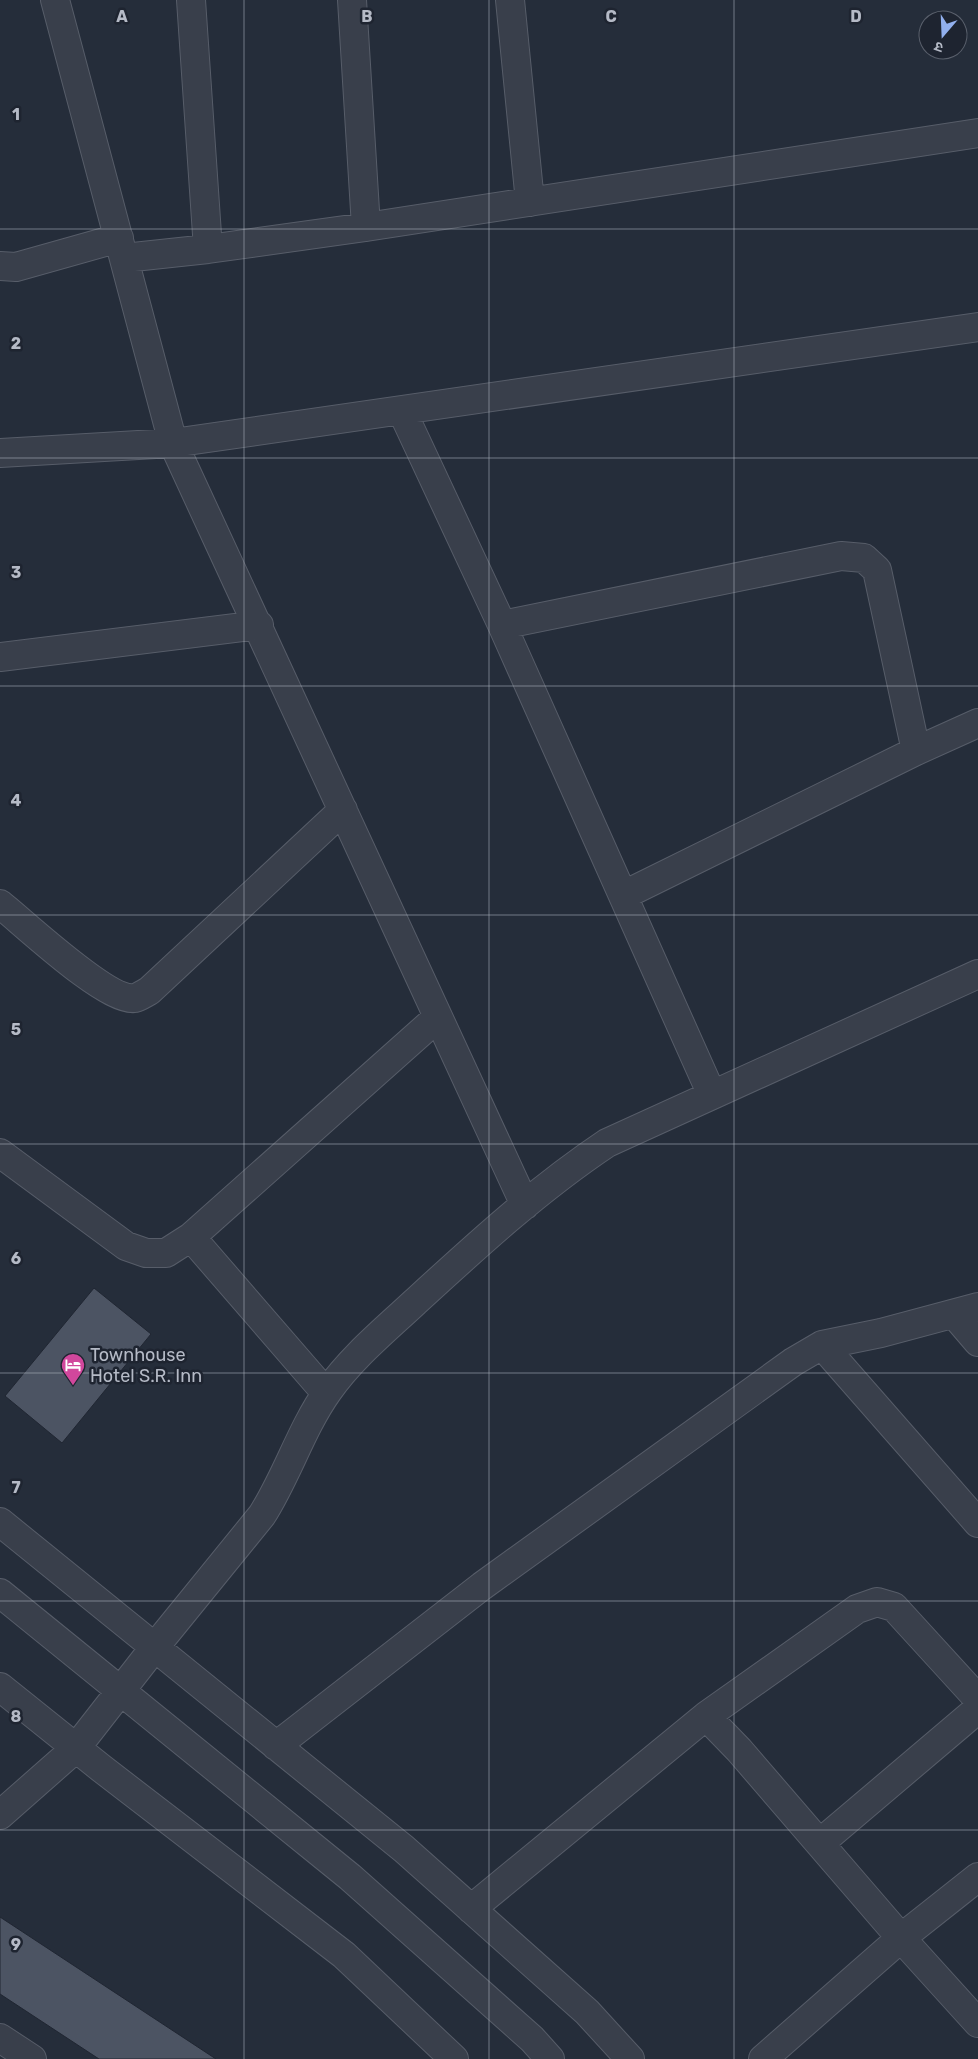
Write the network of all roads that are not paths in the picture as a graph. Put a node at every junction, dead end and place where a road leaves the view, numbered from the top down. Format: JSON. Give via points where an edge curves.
{"nodes":[{"id":1,"x":56,"y":0,"type":"edge"},
{"id":2,"x":191,"y":0,"type":"edge"},
{"id":3,"x":352,"y":0,"type":"edge"},
{"id":4,"x":510,"y":0,"type":"edge"},
{"id":5,"x":978,"y":133,"type":"edge"},
{"id":6,"x":530,"y":202,"type":"junction"},
{"id":7,"x":366,"y":227,"type":"junction"},
{"id":8,"x":122,"y":248,"type":"junction"},
{"id":9,"x":208,"y":249,"type":"junction"},
{"id":10,"x":0,"y":266,"type":"edge"},
{"id":11,"x":978,"y":327,"type":"edge"},
{"id":12,"x":402,"y":411,"type":"junction"},
{"id":13,"x":174,"y":443,"type":"junction"},
{"id":14,"x":0,"y":453,"type":"edge"},
{"id":15,"x":259,"y":625,"type":"junction"},
{"id":16,"x":502,"y":625,"type":"junction"},
{"id":17,"x":0,"y":657,"type":"edge"},
{"id":18,"x":978,"y":723,"type":"edge"},
{"id":19,"x":916,"y":750,"type":"junction"},
{"id":20,"x":343,"y":810,"type":"junction"},
{"id":21,"x":624,"y":895,"type":"junction"},
{"id":22,"x":0,"y":904,"type":"edge"},
{"id":23,"x":978,"y":974,"type":"edge"},
{"id":24,"x":438,"y":1017,"type":"junction"},
{"id":25,"x":712,"y":1094,"type":"junction"},
{"id":26,"x":0,"y":1153,"type":"edge"},
{"id":27,"x":525,"y":1205,"type":"junction"},
{"id":28,"x":191,"y":1238,"type":"junction"},
{"id":29,"x":966,"y":1310,"type":"edge"},
{"id":30,"x":978,"y":1342,"type":"edge"},
{"id":31,"x":822,"y":1345,"type":"junction"},
{"id":32,"x":326,"y":1393,"type":"junction"},
{"id":33,"x":0,"y":1522,"type":"edge"},
{"id":34,"x":978,"y":1523,"type":"edge"},
{"id":35,"x":0,"y":1593,"type":"edge"},
{"id":36,"x":154,"y":1648,"type":"junction"},
{"id":37,"x":0,"y":1687,"type":"edge"},
{"id":38,"x":122,"y":1691,"type":"junction"},
{"id":39,"x":978,"y":1699,"type":"edge"},
{"id":40,"x":978,"y":1709,"type":"edge"},
{"id":41,"x":706,"y":1716,"type":"junction"},
{"id":42,"x":276,"y":1746,"type":"junction"},
{"id":43,"x":76,"y":1748,"type":"junction"},
{"id":44,"x":0,"y":1815,"type":"edge"},
{"id":45,"x":820,"y":1843,"type":"junction"},
{"id":46,"x":978,"y":1877,"type":"edge"},
{"id":47,"x":472,"y":1909,"type":"junction"},
{"id":48,"x":901,"y":1938,"type":"junction"},
{"id":49,"x":978,"y":2023,"type":"edge"},
{"id":50,"x":0,"y":2038,"type":"edge"},
{"id":51,"x":32,"y":2059,"type":"edge"},
{"id":52,"x":454,"y":2059,"type":"edge"},
{"id":53,"x":550,"y":2059,"type":"edge"},
{"id":54,"x":630,"y":2059,"type":"edge"},
{"id":55,"x":763,"y":2059,"type":"edge"}],
"edges":[{"from":1,"to":8,"type":"street"},
{"from":2,"to":9,"type":"street"},
{"from":3,"to":7,"type":"street"},
{"from":4,"to":6,"type":"street"},
{"from":5,"to":6,"type":"street"},
{"from":6,"to":7,"type":"street"},
{"from":7,"to":9,"type":"street"},
{"from":8,"to":9,"type":"street"},
{"from":8,"to":10,"type":"street","via":[[16,267]]},
{"from":8,"to":13,"type":"street"},
{"from":11,"to":12,"type":"street"},
{"from":12,"to":13,"type":"street"},
{"from":12,"to":16,"type":"street"},
{"from":13,"to":14,"type":"street"},
{"from":13,"to":15,"type":"street"},
{"from":15,"to":17,"type":"street"},
{"from":15,"to":20,"type":"street"},
{"from":16,"to":19,"type":"street","via":[[841,556],[864,558],[877,570]]},
{"from":16,"to":21,"type":"street"},
{"from":18,"to":19,"type":"street"},
{"from":19,"to":21,"type":"street"},
{"from":20,"to":22,"type":"street","via":[[149,991],[134,998],[115,994],[93,981]]},
{"from":20,"to":24,"type":"street"},
{"from":21,"to":25,"type":"street"},
{"from":23,"to":25,"type":"street"},
{"from":24,"to":27,"type":"street"},
{"from":24,"to":28,"type":"street"},
{"from":25,"to":27,"type":"street","via":[[607,1143],[569,1168]]},
{"from":26,"to":28,"type":"street","via":[[126,1246],[146,1253],[166,1253]]},
{"from":27,"to":32,"type":"street","via":[[346,1366]]},
{"from":28,"to":32,"type":"street"},
{"from":29,"to":30,"type":"street"},
{"from":29,"to":31,"type":"street"},
{"from":31,"to":34,"type":"street"},
{"from":31,"to":42,"type":"street","via":[[793,1362],[482,1586]]},
{"from":32,"to":36,"type":"street","via":[[262,1515]]},
{"from":33,"to":36,"type":"street"},
{"from":35,"to":38,"type":"street"},
{"from":36,"to":38,"type":"street"},
{"from":36,"to":42,"type":"street"},
{"from":37,"to":43,"type":"street"},
{"from":38,"to":43,"type":"street"},
{"from":38,"to":53,"type":"street","via":[[350,1877],[532,2039]]},
{"from":39,"to":41,"type":"street","via":[[894,1607],[877,1602],[857,1609]]},
{"from":40,"to":45,"type":"street"},
{"from":41,"to":45,"type":"street"},
{"from":41,"to":47,"type":"street"},
{"from":42,"to":47,"type":"street"},
{"from":43,"to":44,"type":"street"},
{"from":43,"to":52,"type":"street","via":[[344,1954]]},
{"from":45,"to":48,"type":"street"},
{"from":46,"to":48,"type":"street"},
{"from":47,"to":54,"type":"street","via":[[587,2012]]},
{"from":48,"to":49,"type":"street"},
{"from":48,"to":55,"type":"street"},
{"from":50,"to":51,"type":"street"}]}
